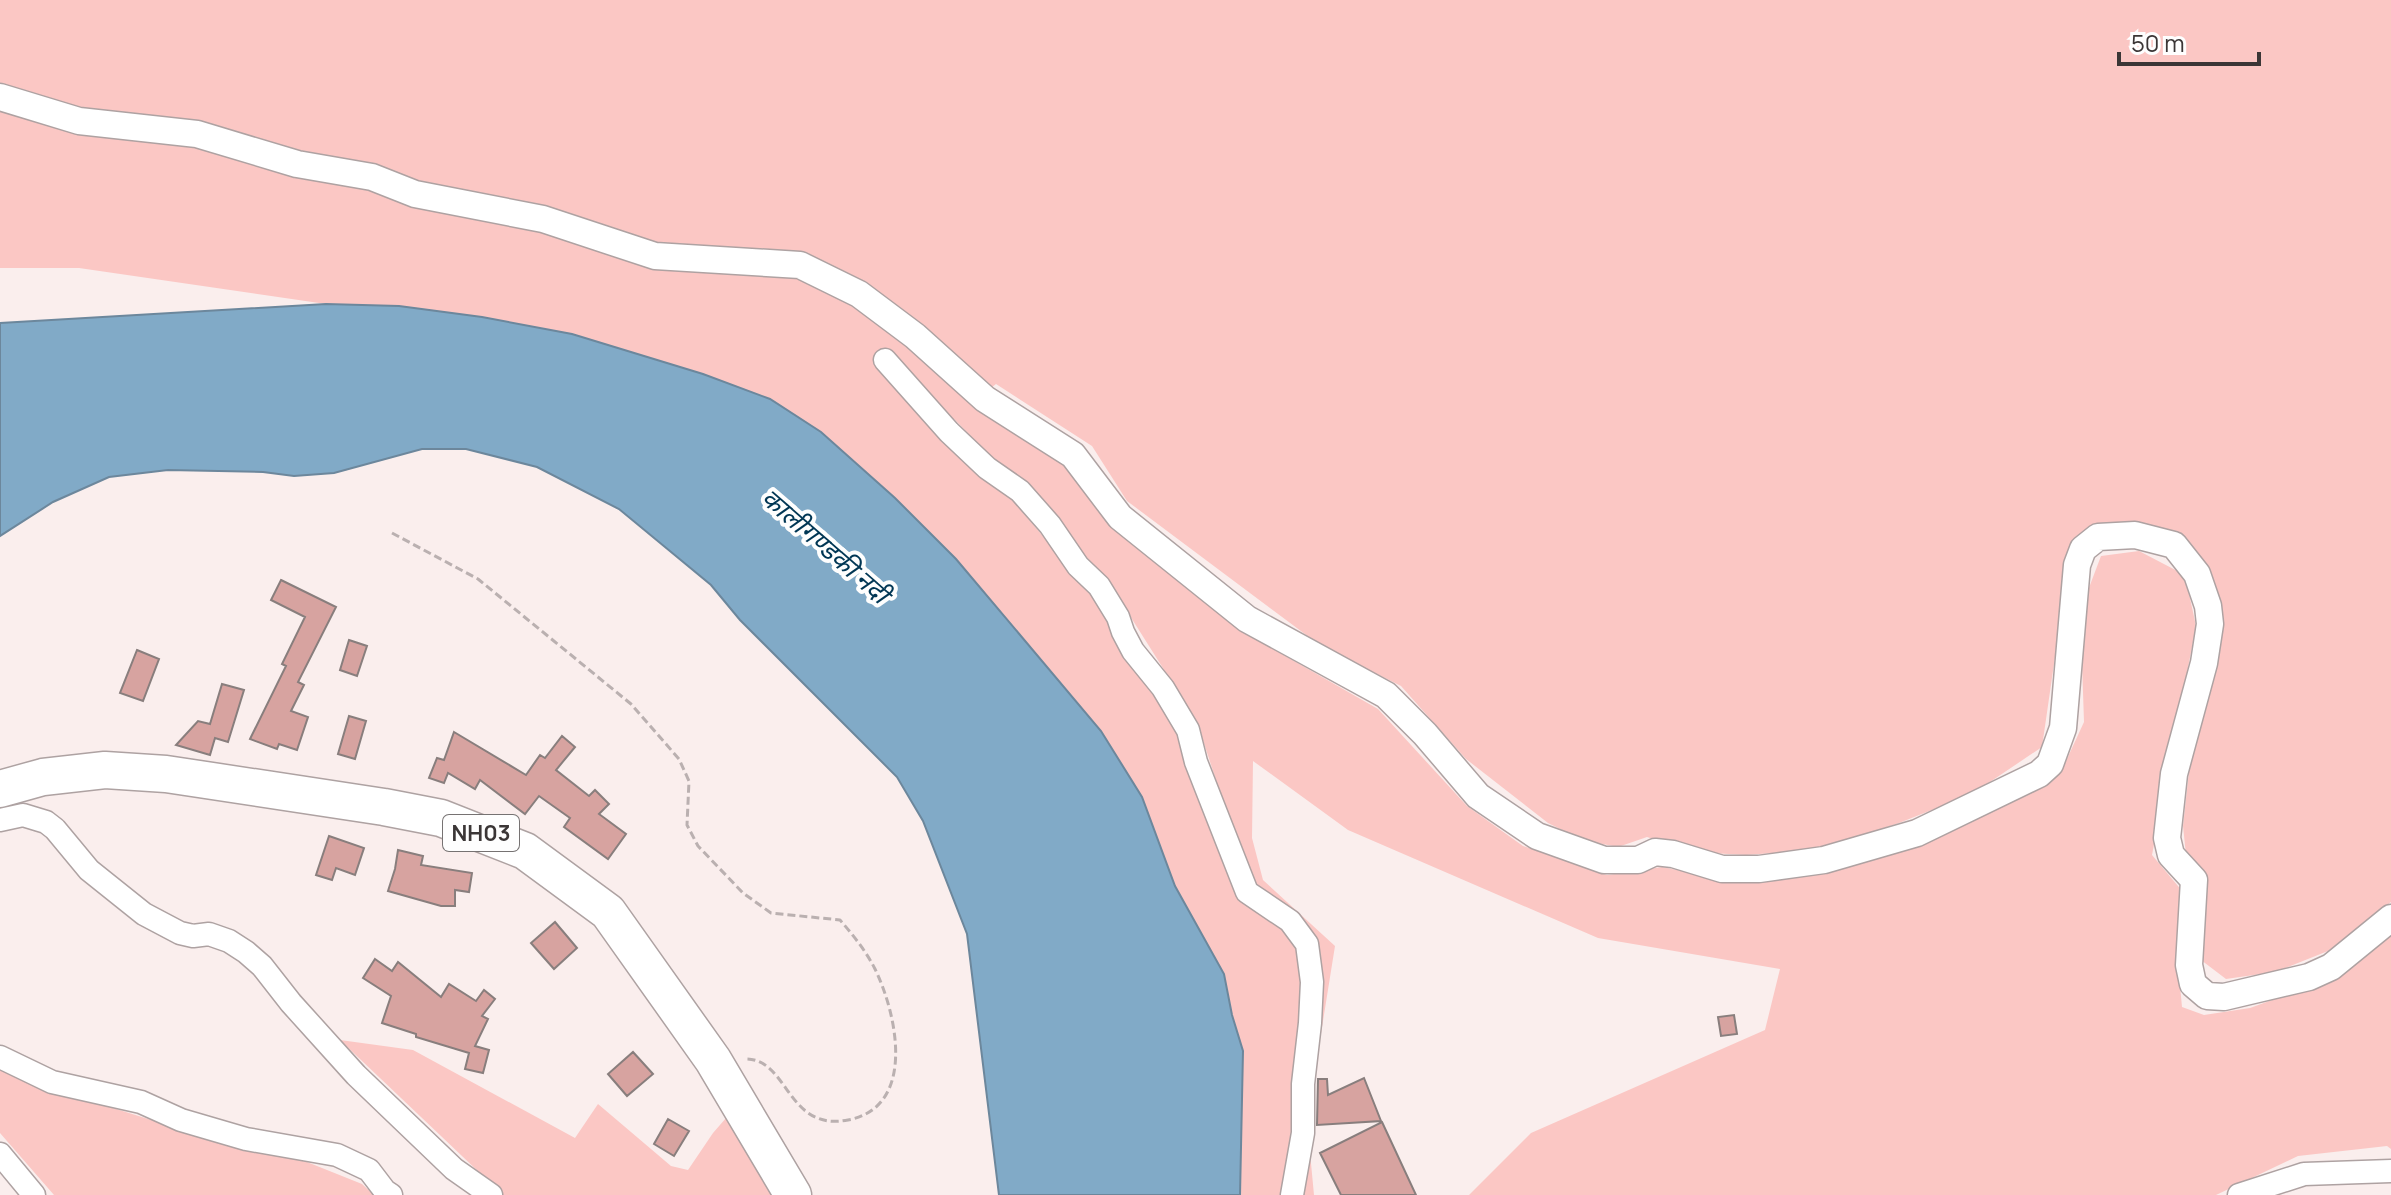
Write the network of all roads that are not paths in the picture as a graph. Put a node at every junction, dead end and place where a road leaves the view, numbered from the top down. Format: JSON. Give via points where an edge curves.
{"nodes":[{"id":1,"x":0,"y":97,"type":"edge"},
{"id":2,"x":885,"y":360,"type":"dead end"},
{"id":3,"x":0,"y":789,"type":"edge"},
{"id":4,"x":0,"y":820,"type":"edge"},
{"id":5,"x":2391,"y":918,"type":"edge"},
{"id":6,"x":0,"y":1057,"type":"edge"},
{"id":7,"x":0,"y":1154,"type":"edge"},
{"id":8,"x":2391,"y":1171,"type":"edge"},
{"id":9,"x":34,"y":1195,"type":"edge"},
{"id":10,"x":391,"y":1195,"type":"edge"},
{"id":11,"x":491,"y":1195,"type":"edge"},
{"id":12,"x":793,"y":1195,"type":"edge"},
{"id":13,"x":1292,"y":1195,"type":"edge"},
{"id":14,"x":2239,"y":1195,"type":"edge"}],
"edges":[{"from":1,"to":5,"type":"street","via":[[79,121],[197,134],[297,164],[372,177],[415,194],[543,219],[655,256],[800,265],[859,294],[985,399],[1073,455],[1120,517],[1247,619],[1386,695],[1478,796],[1537,836],[1604,860],[1638,860],[1655,852],[1722,869],[1824,860],[1917,833],[2022,784],[2050,764],[2063,728],[2077,565],[2083,549],[2098,537],[2116,534],[2174,545],[2197,574],[2210,624],[2174,774],[2167,838],[2171,855],[2194,880],[2189,965],[2193,984],[2207,996],[2224,997],[2309,977],[2341,960]]},
{"from":2,"to":13,"type":"street","via":[[949,432],[1020,491],[1099,586],[1133,651],[1188,730],[1247,892],[1290,921],[1307,944],[1310,1023],[1303,1133]]},
{"from":3,"to":12,"type":"highway","number":"NH03","via":[[43,777],[105,770],[166,774],[441,818],[525,851],[608,912],[713,1060]]},
{"from":4,"to":11,"type":"street","via":[[23,815],[46,822],[89,870],[144,914],[180,933],[209,934],[246,952],[356,1075],[454,1169]]},
{"from":6,"to":10,"type":"street","via":[[52,1082],[141,1102],[181,1120],[337,1155],[369,1170]]},
{"from":7,"to":9,"type":"street"},
{"from":8,"to":14,"type":"street","via":[[2304,1174]]}]}
